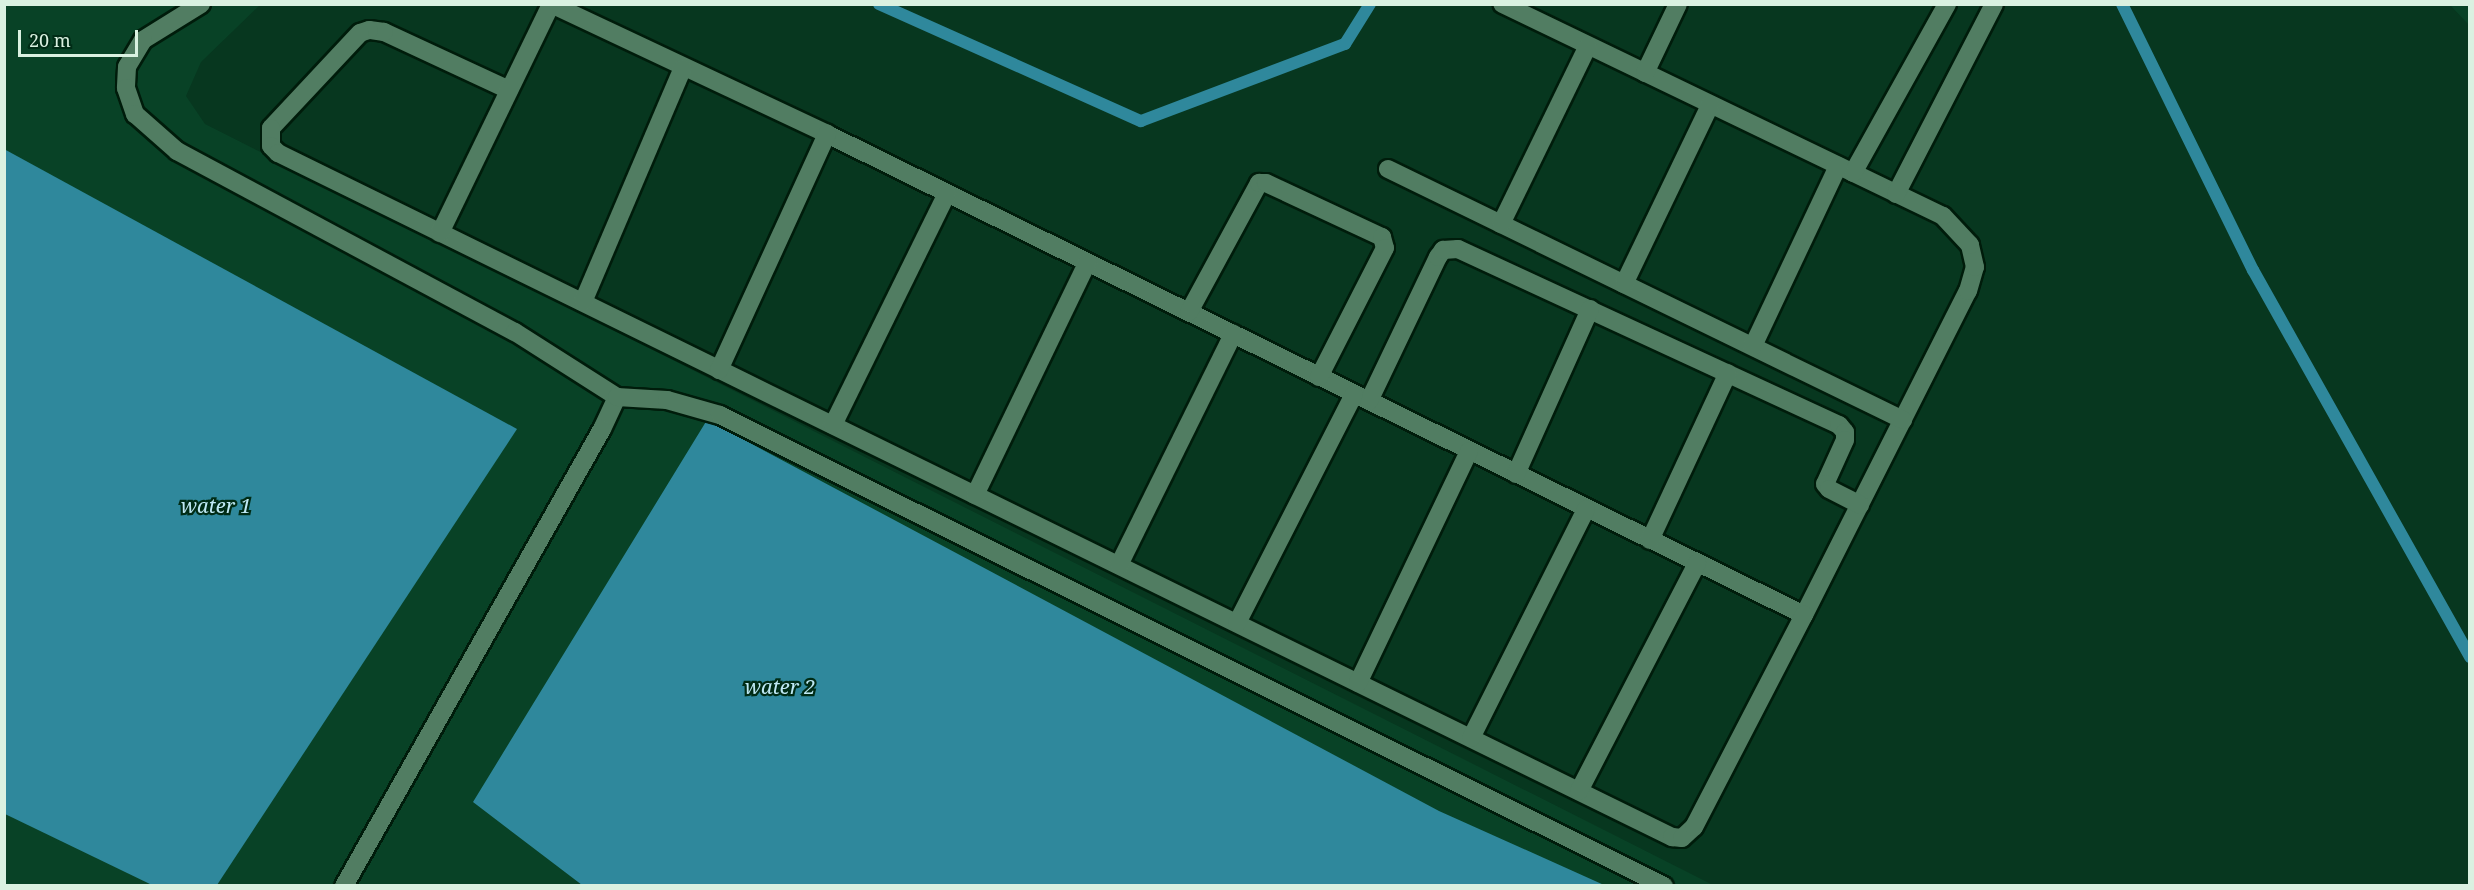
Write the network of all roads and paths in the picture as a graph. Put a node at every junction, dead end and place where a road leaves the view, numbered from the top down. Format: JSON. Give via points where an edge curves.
{"nodes":[{"id":1,"x":201,"y":4,"type":"edge"},
{"id":2,"x":551,"y":4,"type":"edge"},
{"id":3,"x":1502,"y":4,"type":"edge"},
{"id":4,"x":1678,"y":4,"type":"edge"},
{"id":5,"x":1994,"y":4,"type":"edge"},
{"id":6,"x":1941,"y":7,"type":"edge"},
{"id":7,"x":1588,"y":46,"type":"junction"},
{"id":8,"x":684,"y":68,"type":"junction"},
{"id":9,"x":1645,"y":73,"type":"junction"},
{"id":10,"x":509,"y":90,"type":"junction"},
{"id":11,"x":1710,"y":105,"type":"junction"},
{"id":12,"x":827,"y":134,"type":"junction"},
{"id":13,"x":1388,"y":169,"type":"dead end"},
{"id":14,"x":1845,"y":170,"type":"junction"},
{"id":15,"x":947,"y":194,"type":"junction"},
{"id":16,"x":1896,"y":194,"type":"junction"},
{"id":17,"x":1501,"y":224,"type":"junction"},
{"id":18,"x":440,"y":233,"type":"junction"},
{"id":19,"x":1087,"y":263,"type":"junction"},
{"id":20,"x":1624,"y":284,"type":"junction"},
{"id":21,"x":583,"y":302,"type":"junction"},
{"id":22,"x":1590,"y":309,"type":"junction"},
{"id":23,"x":1189,"y":312,"type":"junction"},
{"id":24,"x":1233,"y":334,"type":"junction"},
{"id":25,"x":1753,"y":346,"type":"junction"},
{"id":26,"x":719,"y":369,"type":"junction"},
{"id":27,"x":1728,"y":373,"type":"junction"},
{"id":28,"x":1319,"y":377,"type":"junction"},
{"id":29,"x":617,"y":397,"type":"junction"},
{"id":30,"x":1362,"y":398,"type":"junction"},
{"id":31,"x":1903,"y":420,"type":"junction"},
{"id":32,"x":833,"y":425,"type":"junction"},
{"id":33,"x":1469,"y":451,"type":"junction"},
{"id":34,"x":1516,"y":474,"type":"junction"},
{"id":35,"x":975,"y":495,"type":"junction"},
{"id":36,"x":1860,"y":505,"type":"junction"},
{"id":37,"x":1586,"y":508,"type":"junction"},
{"id":38,"x":1650,"y":540,"type":"junction"},
{"id":39,"x":1697,"y":563,"type":"junction"},
{"id":40,"x":1119,"y":565,"type":"junction"},
{"id":41,"x":1804,"y":615,"type":"junction"},
{"id":42,"x":1237,"y":623,"type":"junction"},
{"id":43,"x":1358,"y":683,"type":"junction"},
{"id":44,"x":1471,"y":738,"type":"junction"},
{"id":45,"x":1579,"y":791,"type":"junction"},
{"id":46,"x":345,"y":885,"type":"edge"},
{"id":47,"x":1664,"y":885,"type":"edge"}],
"edges":[{"from":1,"to":29,"type":"street","via":[[143,40],[128,67],[126,88],[135,114],[177,151],[515,332]]},
{"from":2,"to":8,"type":"street"},
{"from":2,"to":10,"type":"street"},
{"from":3,"to":7,"type":"street"},
{"from":4,"to":9,"type":"street"},
{"from":5,"to":16,"type":"street"},
{"from":6,"to":14,"type":"street"},
{"from":7,"to":9,"type":"street"},
{"from":7,"to":17,"type":"street"},
{"from":8,"to":12,"type":"street"},
{"from":8,"to":21,"type":"street"},
{"from":9,"to":11,"type":"street"},
{"from":10,"to":18,"type":"street"},
{"from":10,"to":18,"type":"street","via":[[384,32],[369,30],[360,33],[271,128],[271,146],[278,153]]},
{"from":11,"to":14,"type":"street"},
{"from":11,"to":20,"type":"street"},
{"from":12,"to":15,"type":"street"},
{"from":12,"to":26,"type":"street"},
{"from":13,"to":17,"type":"street"},
{"from":14,"to":16,"type":"street"},
{"from":14,"to":25,"type":"street"},
{"from":15,"to":19,"type":"street"},
{"from":15,"to":32,"type":"street"},
{"from":16,"to":31,"type":"street","via":[[1943,216],[1970,245],[1975,267],[1968,291]]},
{"from":17,"to":20,"type":"street"},
{"from":18,"to":21,"type":"street"},
{"from":19,"to":23,"type":"street"},
{"from":19,"to":35,"type":"street"},
{"from":20,"to":25,"type":"street"},
{"from":21,"to":26,"type":"street"},
{"from":22,"to":27,"type":"street"},
{"from":22,"to":30,"type":"street","via":[[1458,249],[1443,250]]},
{"from":22,"to":34,"type":"street"},
{"from":23,"to":24,"type":"street"},
{"from":23,"to":28,"type":"street","via":[[1258,183],[1266,183],[1382,237],[1385,248]]},
{"from":24,"to":28,"type":"street"},
{"from":24,"to":40,"type":"street"},
{"from":25,"to":31,"type":"street"},
{"from":26,"to":32,"type":"street"},
{"from":27,"to":36,"type":"street","via":[[1839,425],[1845,440],[1825,484]]},
{"from":27,"to":38,"type":"street"},
{"from":28,"to":30,"type":"street"},
{"from":29,"to":46,"type":"street"},
{"from":29,"to":47,"type":"street","via":[[667,400],[720,415]]},
{"from":30,"to":33,"type":"street"},
{"from":30,"to":42,"type":"street"},
{"from":31,"to":36,"type":"street"},
{"from":32,"to":35,"type":"street"},
{"from":33,"to":34,"type":"street"},
{"from":33,"to":43,"type":"street"},
{"from":34,"to":37,"type":"street"},
{"from":35,"to":40,"type":"street"},
{"from":36,"to":41,"type":"street"},
{"from":37,"to":38,"type":"street"},
{"from":37,"to":44,"type":"street"},
{"from":38,"to":39,"type":"street"},
{"from":39,"to":41,"type":"street"},
{"from":39,"to":45,"type":"street"},
{"from":40,"to":42,"type":"street"},
{"from":41,"to":45,"type":"street","via":[[1689,834],[1672,837]]},
{"from":42,"to":43,"type":"street"},
{"from":43,"to":44,"type":"street"},
{"from":44,"to":45,"type":"street"}]}
